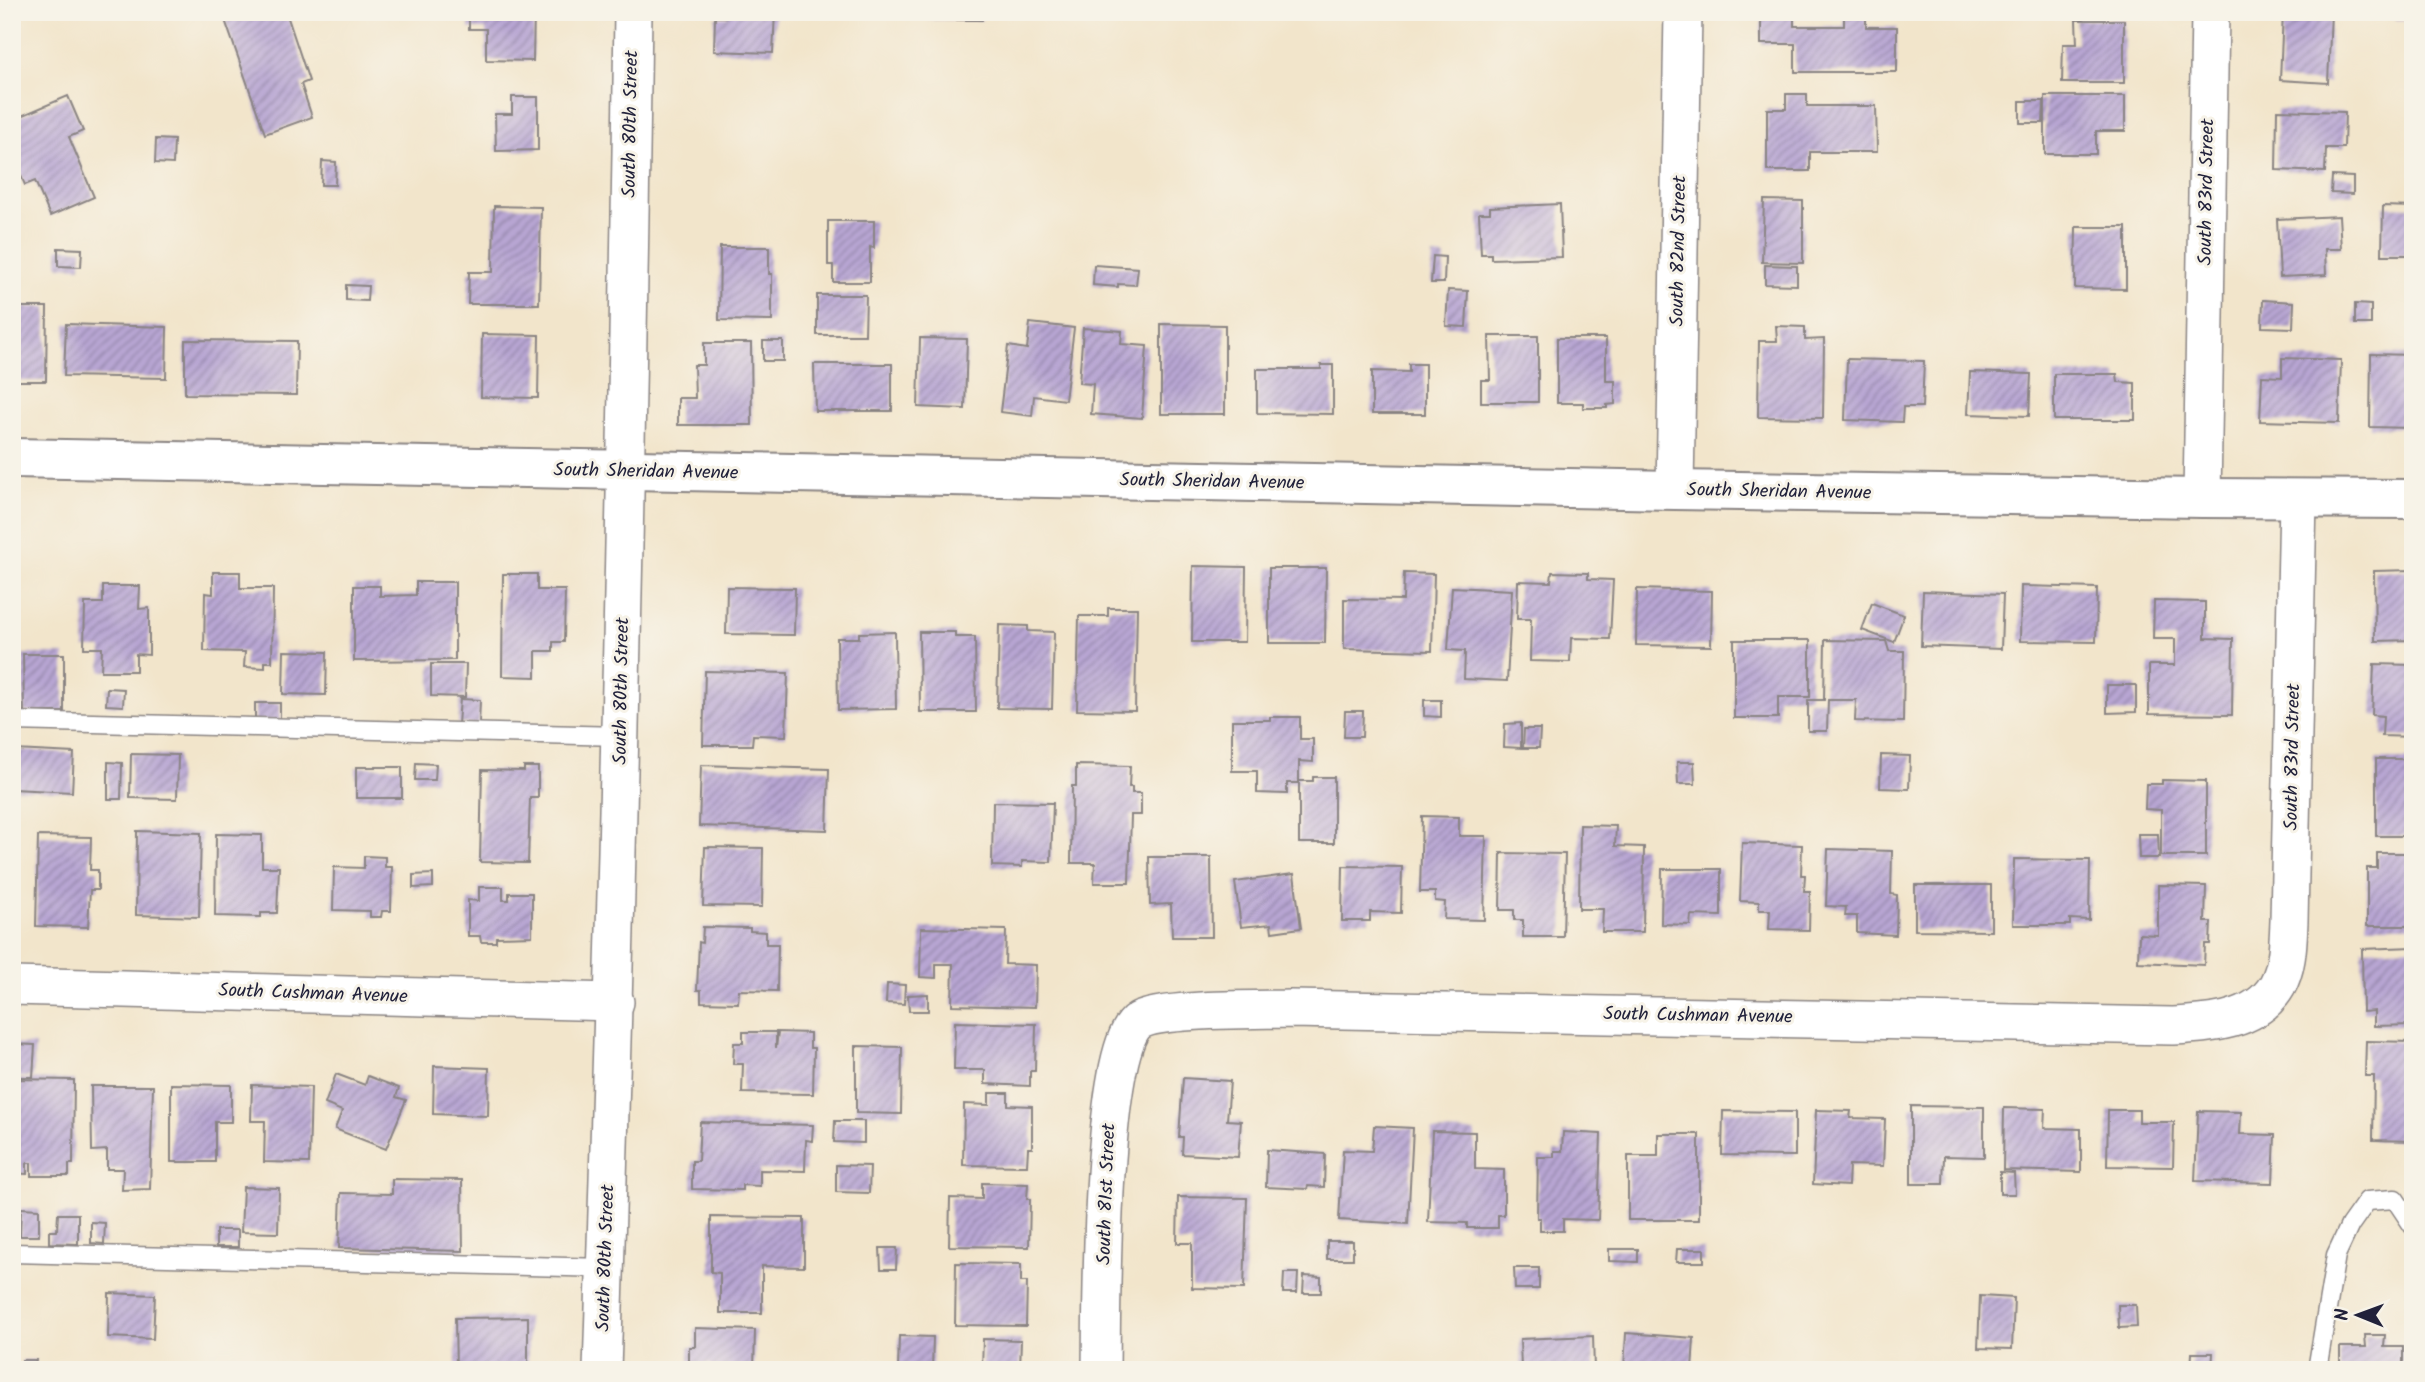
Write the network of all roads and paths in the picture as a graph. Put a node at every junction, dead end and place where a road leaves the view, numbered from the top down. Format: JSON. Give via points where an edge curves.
{"nodes":[{"id":1,"x":633,"y":12,"type":"edge"},
{"id":2,"x":1683,"y":12,"type":"edge"},
{"id":3,"x":2210,"y":12,"type":"edge"},
{"id":4,"x":12,"y":458,"type":"edge"},
{"id":5,"x":627,"y":471,"type":"junction"},
{"id":6,"x":1675,"y":491,"type":"junction"},
{"id":7,"x":2202,"y":498,"type":"junction"},
{"id":8,"x":2298,"y":499,"type":"junction"},
{"id":9,"x":2413,"y":499,"type":"edge"},
{"id":10,"x":12,"y":721,"type":"edge"},
{"id":11,"x":621,"y":736,"type":"junction"},
{"id":12,"x":12,"y":986,"type":"edge"},
{"id":13,"x":615,"y":1002,"type":"junction"},
{"id":14,"x":2258,"y":1006,"type":"joint"},
{"id":15,"x":1136,"y":1023,"type":"joint"},
{"id":16,"x":2413,"y":1226,"type":"edge"},
{"id":17,"x":12,"y":1253,"type":"edge"},
{"id":18,"x":605,"y":1268,"type":"junction"},
{"id":19,"x":602,"y":1370,"type":"edge"},
{"id":20,"x":1101,"y":1370,"type":"edge"},
{"id":21,"x":2317,"y":1370,"type":"edge"}],
"edges":[{"from":1,"to":5,"type":"street","name":"South 80th Street"},
{"from":2,"to":6,"type":"street","name":"South 82nd Street"},
{"from":3,"to":7,"type":"street","name":"South 83rd Street"},
{"from":4,"to":5,"type":"street","name":"South Sheridan Avenue"},
{"from":5,"to":6,"type":"street","name":"South Sheridan Avenue"},
{"from":5,"to":11,"type":"street","name":"South 80th Street"},
{"from":6,"to":7,"type":"street","name":"South Sheridan Avenue"},
{"from":7,"to":8,"type":"street","name":"South Sheridan Avenue"},
{"from":8,"to":9,"type":"street","name":"South Sheridan Avenue"},
{"from":8,"to":14,"type":"street","name":"South 83rd Street","via":[[2289,921],[2281,976]]},
{"from":10,"to":11,"type":"lane"},
{"from":11,"to":13,"type":"street","name":"South 80th Street"},
{"from":12,"to":13,"type":"street","name":"South Cushman Avenue"},
{"from":13,"to":18,"type":"street","name":"South 80th Street"},
{"from":14,"to":15,"type":"street","name":"South Cushman Avenue","via":[[2213,1023],[2172,1026],[1291,1009],[1186,1013]]},
{"from":15,"to":20,"type":"street","name":"South 81st Street","via":[[1118,1065],[1108,1129]]},
{"from":16,"to":21,"type":"lane","via":[[2395,1199],[2367,1201],[2350,1225],[2336,1255]]},
{"from":17,"to":18,"type":"lane"},
{"from":18,"to":19,"type":"street","name":"South 80th Street"}]}
